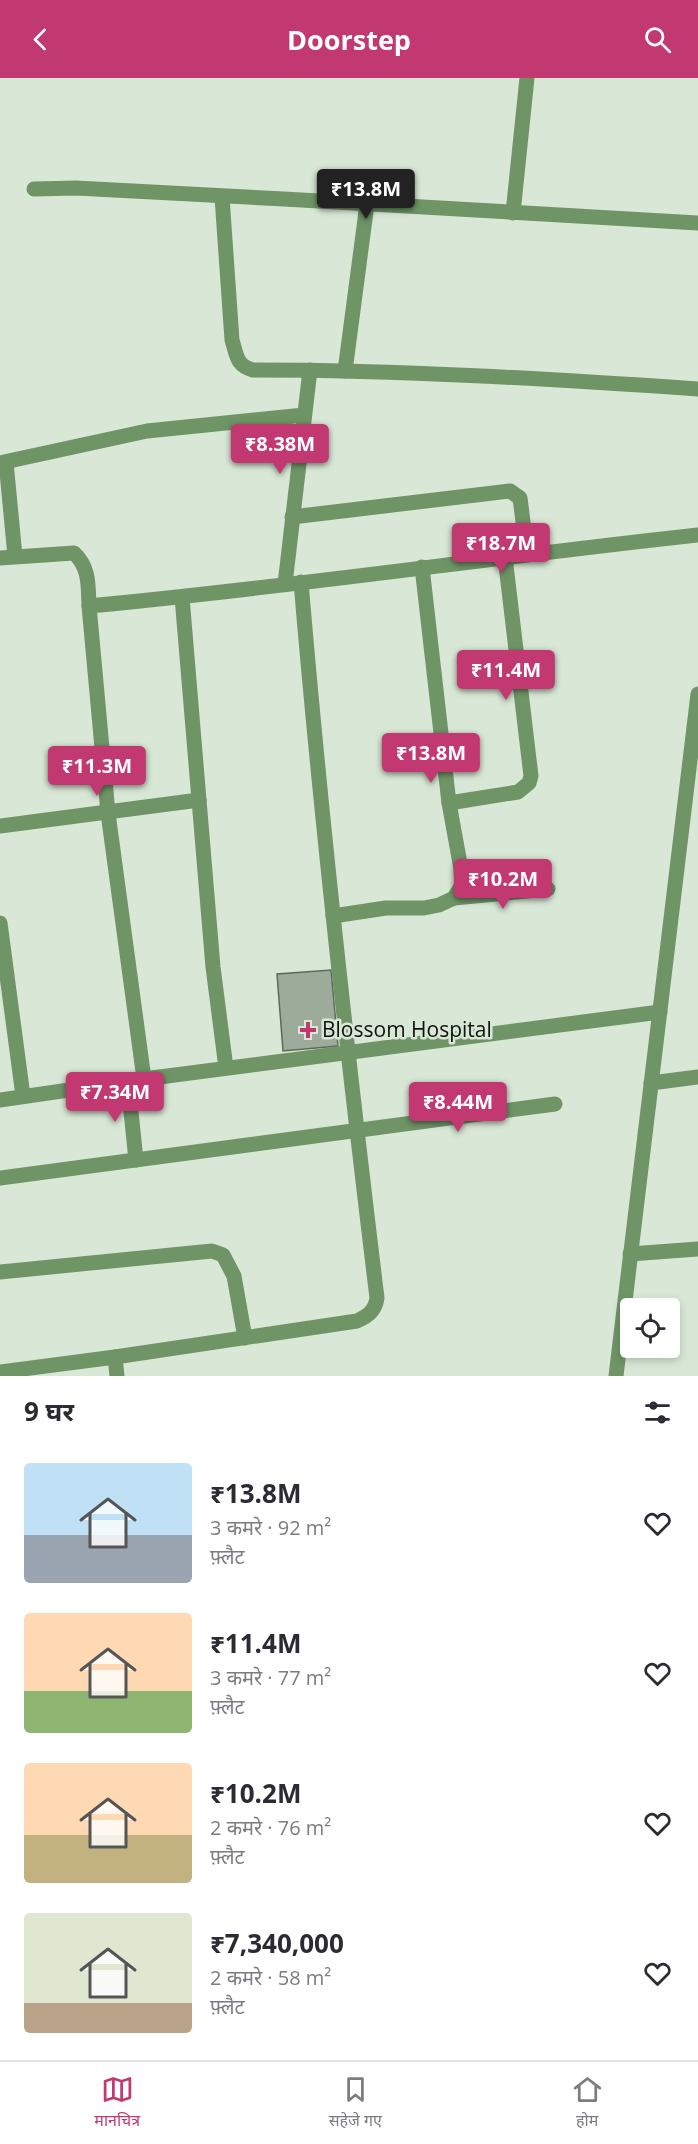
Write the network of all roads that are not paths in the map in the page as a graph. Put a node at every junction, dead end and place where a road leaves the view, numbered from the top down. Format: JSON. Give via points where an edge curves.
{"nodes":[{"id":1,"x":527,"y":78,"type":"edge"},
{"id":2,"x":34,"y":189,"type":"dead end"},
{"id":3,"x":222,"y":196,"type":"junction"},
{"id":4,"x":367,"y":204,"type":"junction"},
{"id":5,"x":513,"y":213,"type":"junction"},
{"id":6,"x":698,"y":223,"type":"edge"},
{"id":7,"x":310,"y":370,"type":"junction"},
{"id":8,"x":345,"y":371,"type":"junction"},
{"id":9,"x":698,"y":389,"type":"edge"},
{"id":10,"x":304,"y":416,"type":"junction"},
{"id":11,"x":3,"y":462,"type":"edge"},
{"id":12,"x":292,"y":517,"type":"junction"},
{"id":13,"x":698,"y":535,"type":"edge"},
{"id":14,"x":527,"y":553,"type":"junction"},
{"id":15,"x":7,"y":557,"type":"edge"},
{"id":16,"x":505,"y":557,"type":"junction"},
{"id":17,"x":422,"y":567,"type":"junction"},
{"id":18,"x":301,"y":582,"type":"junction"},
{"id":19,"x":285,"y":584,"type":"junction"},
{"id":20,"x":182,"y":597,"type":"junction"},
{"id":21,"x":89,"y":606,"type":"junction"},
{"id":22,"x":698,"y":694,"type":"edge"},
{"id":23,"x":199,"y":800,"type":"junction"},
{"id":24,"x":449,"y":804,"type":"junction"},
{"id":25,"x":108,"y":813,"type":"junction"},
{"id":26,"x":0,"y":826,"type":"edge"},
{"id":27,"x":548,"y":889,"type":"dead end"},
{"id":28,"x":454,"y":898,"type":"junction"},
{"id":29,"x":333,"y":916,"type":"junction"},
{"id":30,"x":0,"y":923,"type":"edge"},
{"id":31,"x":660,"y":1012,"type":"junction"},
{"id":32,"x":347,"y":1053,"type":"junction"},
{"id":33,"x":226,"y":1068,"type":"junction"},
{"id":34,"x":698,"y":1077,"type":"edge"},
{"id":35,"x":144,"y":1079,"type":"junction"},
{"id":36,"x":128,"y":1083,"type":"junction"},
{"id":37,"x":651,"y":1083,"type":"junction"},
{"id":38,"x":23,"y":1096,"type":"junction"},
{"id":39,"x":0,"y":1100,"type":"edge"},
{"id":40,"x":555,"y":1104,"type":"dead end"},
{"id":41,"x":356,"y":1130,"type":"junction"},
{"id":42,"x":136,"y":1160,"type":"junction"},
{"id":43,"x":0,"y":1178,"type":"edge"},
{"id":44,"x":698,"y":1249,"type":"edge"},
{"id":45,"x":630,"y":1254,"type":"junction"},
{"id":46,"x":0,"y":1272,"type":"edge"},
{"id":47,"x":244,"y":1338,"type":"junction"},
{"id":48,"x":115,"y":1357,"type":"junction"},
{"id":49,"x":37,"y":1371,"type":"edge"},
{"id":50,"x":0,"y":1372,"type":"edge"},
{"id":51,"x":117,"y":1376,"type":"edge"},
{"id":52,"x":616,"y":1376,"type":"edge"}],
"edges":[{"from":1,"to":5,"type":"street"},
{"from":2,"to":3,"type":"street"},
{"from":3,"to":4,"type":"street"},
{"from":3,"to":7,"type":"street","via":[[232,340],[238,360],[243,367],[253,370]]},
{"from":4,"to":5,"type":"street"},
{"from":4,"to":8,"type":"street"},
{"from":5,"to":6,"type":"street"},
{"from":7,"to":8,"type":"street"},
{"from":7,"to":10,"type":"street"},
{"from":8,"to":9,"type":"street"},
{"from":10,"to":11,"type":"street","via":[[147,431]]},
{"from":10,"to":12,"type":"street"},
{"from":11,"to":15,"type":"street"},
{"from":12,"to":14,"type":"street","via":[[510,491],[520,498]]},
{"from":12,"to":19,"type":"street"},
{"from":13,"to":14,"type":"street"},
{"from":14,"to":16,"type":"street"},
{"from":15,"to":21,"type":"street","via":[[74,553],[83,562],[87,575]]},
{"from":16,"to":17,"type":"street"},
{"from":16,"to":24,"type":"street","via":[[530,783],[518,792]]},
{"from":17,"to":18,"type":"street"},
{"from":17,"to":24,"type":"street"},
{"from":18,"to":19,"type":"street"},
{"from":18,"to":29,"type":"street"},
{"from":19,"to":20,"type":"street"},
{"from":20,"to":21,"type":"street"},
{"from":20,"to":23,"type":"street"},
{"from":21,"to":25,"type":"street"},
{"from":22,"to":31,"type":"street"},
{"from":23,"to":25,"type":"street"},
{"from":23,"to":33,"type":"street"},
{"from":24,"to":28,"type":"street","via":[[462,885]]},
{"from":25,"to":26,"type":"street"},
{"from":25,"to":35,"type":"street"},
{"from":27,"to":28,"type":"street"},
{"from":28,"to":29,"type":"street","via":[[424,908],[386,908]]},
{"from":29,"to":32,"type":"street"},
{"from":30,"to":38,"type":"street"},
{"from":31,"to":32,"type":"street"},
{"from":31,"to":37,"type":"street"},
{"from":32,"to":33,"type":"street"},
{"from":32,"to":41,"type":"street"},
{"from":33,"to":35,"type":"street"},
{"from":34,"to":37,"type":"street"},
{"from":35,"to":36,"type":"street"},
{"from":36,"to":38,"type":"street"},
{"from":36,"to":42,"type":"street"},
{"from":37,"to":45,"type":"street"},
{"from":38,"to":39,"type":"street"},
{"from":40,"to":41,"type":"street"},
{"from":41,"to":42,"type":"street"},
{"from":41,"to":47,"type":"street","via":[[377,1298],[375,1308],[357,1321]]},
{"from":42,"to":43,"type":"street"},
{"from":44,"to":45,"type":"street"},
{"from":45,"to":52,"type":"street"},
{"from":46,"to":47,"type":"street","via":[[212,1251],[223,1255],[234,1276]]},
{"from":47,"to":48,"type":"street"},
{"from":48,"to":49,"type":"street"},
{"from":48,"to":51,"type":"street"},
{"from":49,"to":50,"type":"street"}]}
